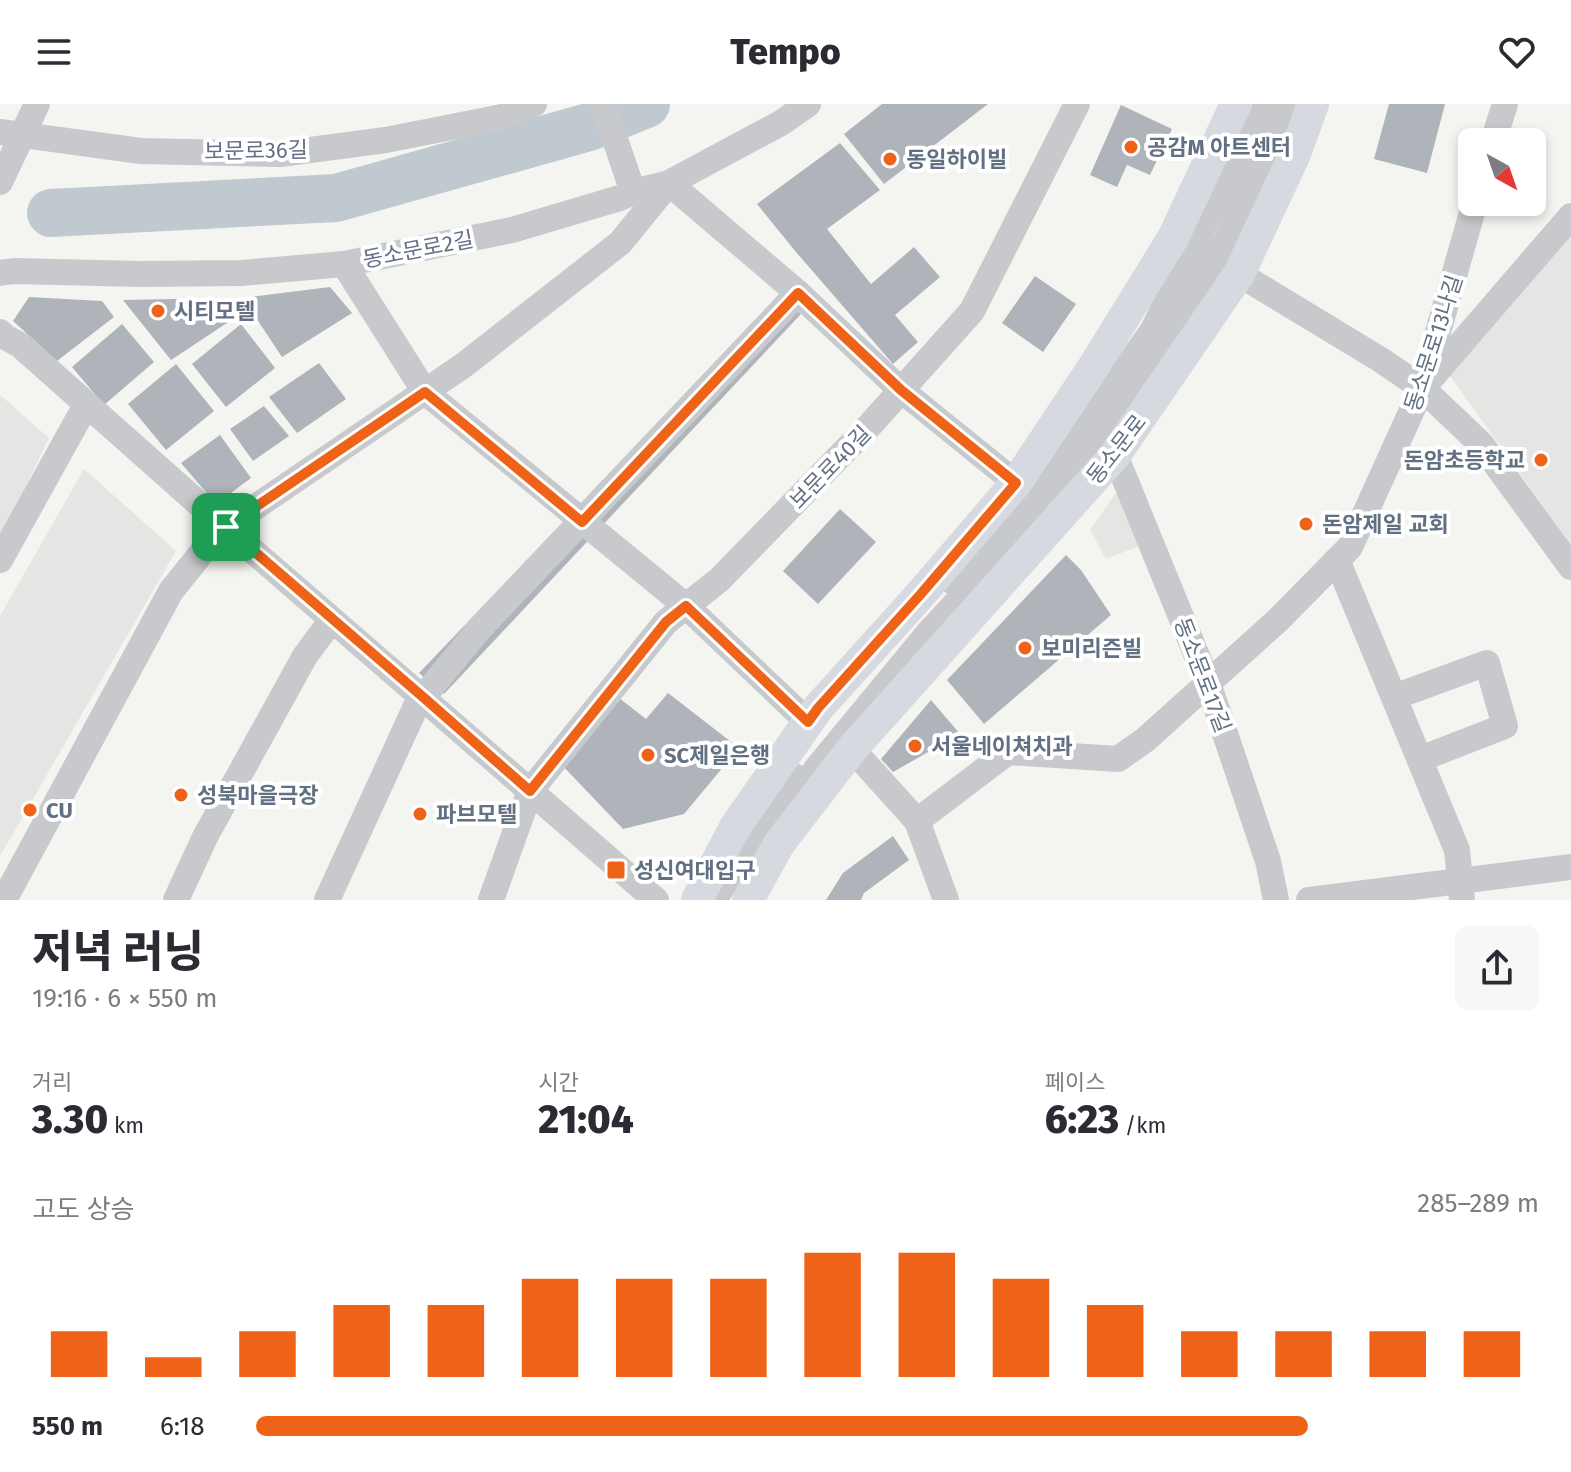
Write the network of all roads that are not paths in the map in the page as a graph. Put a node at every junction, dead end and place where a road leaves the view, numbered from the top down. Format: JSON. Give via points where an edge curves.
{"nodes":[{"id":1,"x":37,"y":104,"type":"edge"},
{"id":2,"x":534,"y":104,"type":"edge"},
{"id":3,"x":603,"y":104,"type":"edge"},
{"id":4,"x":808,"y":104,"type":"edge"},
{"id":5,"x":1077,"y":104,"type":"edge"},
{"id":6,"x":1236,"y":104,"type":"edge"},
{"id":7,"x":1262,"y":104,"type":"edge"},
{"id":8,"x":1286,"y":104,"type":"edge"},
{"id":9,"x":1313,"y":104,"type":"edge"},
{"id":10,"x":1505,"y":104,"type":"edge"},
{"id":11,"x":500,"y":110,"type":"edge"},
{"id":12,"x":1497,"y":128,"type":"edge"},
{"id":13,"x":11,"y":134,"type":"edge"},
{"id":14,"x":1,"y":180,"type":"edge"},
{"id":15,"x":669,"y":183,"type":"junction"},
{"id":16,"x":633,"y":192,"type":"junction"},
{"id":17,"x":1471,"y":216,"type":"edge"},
{"id":18,"x":1571,"y":216,"type":"edge"},
{"id":19,"x":344,"y":264,"type":"junction"},
{"id":20,"x":0,"y":273,"type":"edge"},
{"id":21,"x":1239,"y":274,"type":"junction"},
{"id":22,"x":798,"y":293,"type":"junction"},
{"id":23,"x":3,"y":334,"type":"edge"},
{"id":24,"x":1422,"y":388,"type":"junction"},
{"id":25,"x":901,"y":390,"type":"junction"},
{"id":26,"x":425,"y":392,"type":"junction"},
{"id":27,"x":81,"y":414,"type":"junction"},
{"id":28,"x":1115,"y":455,"type":"junction"},
{"id":29,"x":1016,"y":483,"type":"junction"},
{"id":30,"x":582,"y":522,"type":"junction"},
{"id":31,"x":221,"y":531,"type":"junction"},
{"id":32,"x":0,"y":560,"type":"edge"},
{"id":33,"x":1337,"y":560,"type":"junction"},
{"id":34,"x":1571,"y":567,"type":"edge"},
{"id":35,"x":686,"y":606,"type":"junction"},
{"id":36,"x":325,"y":629,"type":"junction"},
{"id":37,"x":1208,"y":683,"type":"junction"},
{"id":38,"x":1394,"y":697,"type":"junction"},
{"id":39,"x":420,"y":700,"type":"junction"},
{"id":40,"x":808,"y":722,"type":"junction"},
{"id":41,"x":852,"y":749,"type":"junction"},
{"id":42,"x":1420,"y":759,"type":"junction"},
{"id":43,"x":530,"y":791,"type":"junction"},
{"id":44,"x":917,"y":821,"type":"junction"},
{"id":45,"x":1571,"y":867,"type":"edge"},
{"id":46,"x":1461,"y":891,"type":"edge"},
{"id":47,"x":4,"y":900,"type":"edge"},
{"id":48,"x":176,"y":900,"type":"edge"},
{"id":49,"x":327,"y":900,"type":"edge"},
{"id":50,"x":491,"y":900,"type":"edge"},
{"id":51,"x":656,"y":900,"type":"edge"},
{"id":52,"x":697,"y":900,"type":"edge"},
{"id":53,"x":714,"y":900,"type":"edge"},
{"id":54,"x":734,"y":900,"type":"edge"},
{"id":55,"x":748,"y":900,"type":"edge"},
{"id":56,"x":946,"y":900,"type":"edge"},
{"id":57,"x":1276,"y":900,"type":"edge"},
{"id":58,"x":1309,"y":900,"type":"edge"}],
"edges":[{"from":1,"to":13,"type":"street"},
{"from":2,"to":11,"type":"street","name":"보문로36길"},
{"from":3,"to":16,"type":"street"},
{"from":4,"to":15,"type":"street","name":"동소문로2길"},
{"from":5,"to":25,"type":"street","name":"보문로40길","via":[[972,311]]},
{"from":6,"to":29,"type":"main road","via":[[1173,238]]},
{"from":7,"to":53,"type":"street","via":[[1153,330],[1078,435],[803,761]]},
{"from":8,"to":54,"type":"street","via":[[1226,239],[1127,409],[816,769]]},
{"from":9,"to":21,"type":"main road","name":"동소문로"},
{"from":10,"to":12,"type":"street"},
{"from":11,"to":13,"type":"street","name":"보문로36길","via":[[386,140],[280,154],[141,151]]},
{"from":13,"to":14,"type":"street"},
{"from":15,"to":16,"type":"street","name":"동소문로2길"},
{"from":15,"to":22,"type":"street"},
{"from":15,"to":26,"type":"street","via":[[620,243]]},
{"from":16,"to":19,"type":"street","name":"동소문로2길","via":[[512,230]]},
{"from":17,"to":24,"type":"street","name":"동소문로13나길"},
{"from":18,"to":24,"type":"street"},
{"from":19,"to":20,"type":"street","name":"동소문로2길","via":[[241,273]]},
{"from":19,"to":26,"type":"street"},
{"from":21,"to":24,"type":"street"},
{"from":21,"to":28,"type":"main road","name":"동소문로"},
{"from":22,"to":25,"type":"street"},
{"from":22,"to":30,"type":"street"},
{"from":23,"to":27,"type":"street","via":[[12,351]]},
{"from":23,"to":31,"type":"street"},
{"from":24,"to":33,"type":"street","name":"동소문로13나길","via":[[1350,547]]},
{"from":24,"to":34,"type":"street","via":[[1481,444]]},
{"from":25,"to":29,"type":"street"},
{"from":25,"to":35,"type":"street","name":"보문로40길","via":[[719,580]]},
{"from":26,"to":30,"type":"street"},
{"from":26,"to":31,"type":"street"},
{"from":27,"to":31,"type":"street"},
{"from":27,"to":32,"type":"street"},
{"from":28,"to":37,"type":"street","name":"동소문로17길"},
{"from":28,"to":41,"type":"main road","name":"동소문로"},
{"from":29,"to":40,"type":"main road"},
{"from":30,"to":35,"type":"street"},
{"from":30,"to":39,"type":"street","via":[[480,628]]},
{"from":31,"to":36,"type":"street"},
{"from":31,"to":39,"type":"street"},
{"from":31,"to":47,"type":"street","via":[[171,591]]},
{"from":33,"to":37,"type":"street"},
{"from":33,"to":38,"type":"street"},
{"from":35,"to":40,"type":"street"},
{"from":35,"to":43,"type":"street","name":"보문로40길","via":[[666,622]]},
{"from":36,"to":39,"type":"street"},
{"from":36,"to":48,"type":"street","via":[[205,837]]},
{"from":37,"to":44,"type":"street","via":[[1118,759],[1008,752]]},
{"from":37,"to":57,"type":"street","name":"동소문로17길","via":[[1268,861]]},
{"from":38,"to":42,"type":"street"},
{"from":38,"to":42,"type":"street","via":[[1487,663],[1505,726]]},
{"from":39,"to":43,"type":"street"},
{"from":39,"to":49,"type":"street"},
{"from":40,"to":52,"type":"main road","via":[[735,827]]},
{"from":41,"to":44,"type":"street"},
{"from":41,"to":55,"type":"main road","name":"동소문로","via":[[779,844]]},
{"from":42,"to":46,"type":"street","via":[[1457,850]]},
{"from":43,"to":50,"type":"street","name":"보문로40길"},
{"from":43,"to":51,"type":"street"},
{"from":44,"to":56,"type":"street"},
{"from":45,"to":46,"type":"street"},
{"from":46,"to":58,"type":"street"}]}
